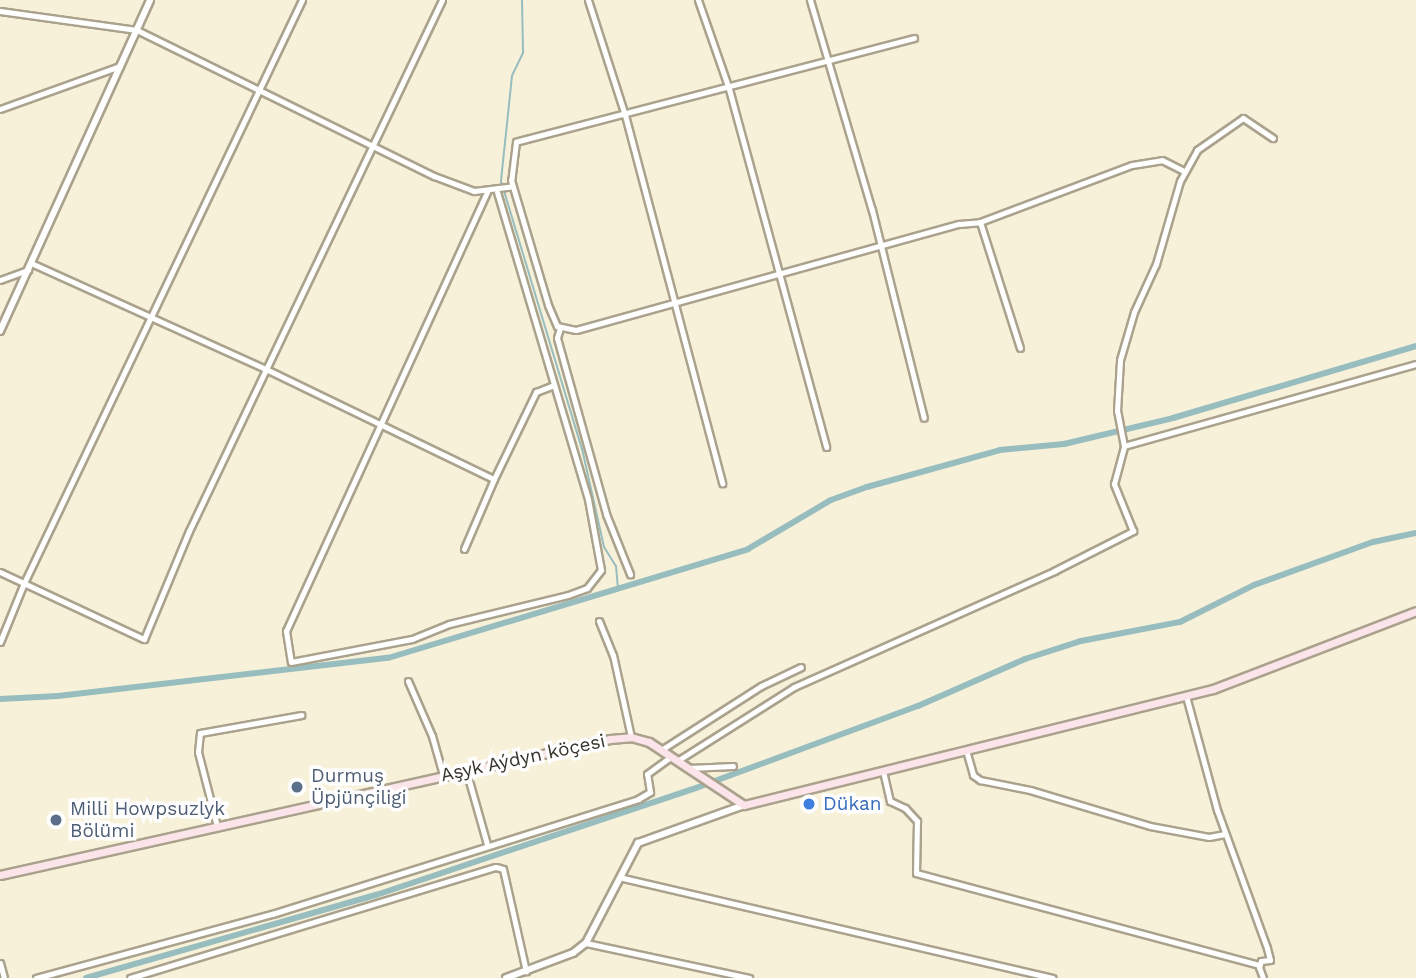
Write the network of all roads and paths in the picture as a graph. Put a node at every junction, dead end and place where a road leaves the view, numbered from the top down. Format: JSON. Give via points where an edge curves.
{"nodes":[{"id":1,"x":150,"y":0,"type":"edge"},
{"id":2,"x":302,"y":0,"type":"edge"},
{"id":3,"x":442,"y":0,"type":"edge"},
{"id":4,"x":588,"y":0,"type":"edge"},
{"id":5,"x":698,"y":0,"type":"edge"},
{"id":6,"x":810,"y":0,"type":"edge"},
{"id":7,"x":0,"y":11,"type":"edge"},
{"id":8,"x":137,"y":30,"type":"junction"},
{"id":9,"x":914,"y":38,"type":"dead end"},
{"id":10,"x":828,"y":62,"type":"junction"},
{"id":11,"x":120,"y":66,"type":"junction"},
{"id":12,"x":258,"y":89,"type":"junction"},
{"id":13,"x":729,"y":89,"type":"junction"},
{"id":14,"x":0,"y":109,"type":"edge"},
{"id":15,"x":625,"y":115,"type":"junction"},
{"id":16,"x":1273,"y":138,"type":"dead end"},
{"id":17,"x":374,"y":146,"type":"junction"},
{"id":18,"x":1182,"y":170,"type":"junction"},
{"id":19,"x":511,"y":187,"type":"junction"},
{"id":20,"x":487,"y":192,"type":"junction"},
{"id":21,"x":498,"y":192,"type":"junction"},
{"id":22,"x":980,"y":222,"type":"junction"},
{"id":23,"x":878,"y":247,"type":"junction"},
{"id":24,"x":29,"y":267,"type":"junction"},
{"id":25,"x":777,"y":274,"type":"junction"},
{"id":26,"x":0,"y":280,"type":"edge"},
{"id":27,"x":676,"y":304,"type":"junction"},
{"id":28,"x":151,"y":318,"type":"junction"},
{"id":29,"x":560,"y":328,"type":"junction"},
{"id":30,"x":0,"y":331,"type":"edge"},
{"id":31,"x":1020,"y":348,"type":"dead end"},
{"id":32,"x":1416,"y":364,"type":"edge"},
{"id":33,"x":266,"y":369,"type":"junction"},
{"id":34,"x":554,"y":385,"type":"junction"},
{"id":35,"x":924,"y":418,"type":"dead end"},
{"id":36,"x":381,"y":424,"type":"junction"},
{"id":37,"x":1124,"y":446,"type":"junction"},
{"id":38,"x":825,"y":447,"type":"dead end"},
{"id":39,"x":494,"y":479,"type":"junction"},
{"id":40,"x":722,"y":483,"type":"dead end"},
{"id":41,"x":464,"y":549,"type":"dead end"},
{"id":42,"x":0,"y":572,"type":"edge"},
{"id":43,"x":630,"y":574,"type":"dead end"},
{"id":44,"x":24,"y":583,"type":"junction"},
{"id":45,"x":1416,"y":611,"type":"edge"},
{"id":46,"x":599,"y":621,"type":"dead end"},
{"id":47,"x":0,"y":642,"type":"edge"},
{"id":48,"x":801,"y":667,"type":"dead end"},
{"id":49,"x":408,"y":681,"type":"dead end"},
{"id":50,"x":1186,"y":696,"type":"junction"},
{"id":51,"x":300,"y":715,"type":"dead end"},
{"id":52,"x":631,"y":737,"type":"junction"},
{"id":53,"x":661,"y":750,"type":"junction"},
{"id":54,"x":966,"y":750,"type":"junction"},
{"id":55,"x":673,"y":759,"type":"junction"},
{"id":56,"x":733,"y":766,"type":"dead end"},
{"id":57,"x":466,"y":770,"type":"junction"},
{"id":58,"x":689,"y":771,"type":"junction"},
{"id":59,"x":883,"y":771,"type":"junction"},
{"id":60,"x":443,"y":775,"type":"junction"},
{"id":61,"x":744,"y":805,"type":"junction"},
{"id":62,"x":217,"y":826,"type":"junction"},
{"id":63,"x":1225,"y":834,"type":"junction"},
{"id":64,"x":487,"y":844,"type":"junction"},
{"id":65,"x":0,"y":875,"type":"edge"},
{"id":66,"x":623,"y":878,"type":"junction"},
{"id":67,"x":586,"y":943,"type":"junction"},
{"id":68,"x":0,"y":963,"type":"edge"},
{"id":69,"x":1259,"y":965,"type":"junction"},
{"id":70,"x":161,"y":969,"type":"junction"},
{"id":71,"x":1004,"y":969,"type":"junction"},
{"id":72,"x":526,"y":971,"type":"junction"},
{"id":73,"x":5,"y":978,"type":"edge"},
{"id":74,"x":36,"y":978,"type":"edge"},
{"id":75,"x":130,"y":978,"type":"edge"},
{"id":76,"x":164,"y":978,"type":"edge"},
{"id":77,"x":506,"y":978,"type":"edge"},
{"id":78,"x":749,"y":978,"type":"edge"},
{"id":79,"x":1001,"y":978,"type":"edge"},
{"id":80,"x":1052,"y":978,"type":"edge"},
{"id":81,"x":1263,"y":978,"type":"edge"}],
"edges":[{"from":1,"to":8,"type":"street"},
{"from":2,"to":12,"type":"street"},
{"from":3,"to":17,"type":"street"},
{"from":4,"to":15,"type":"street"},
{"from":5,"to":13,"type":"street"},
{"from":6,"to":10,"type":"street"},
{"from":7,"to":8,"type":"street"},
{"from":8,"to":11,"type":"street"},
{"from":8,"to":12,"type":"street"},
{"from":9,"to":10,"type":"street"},
{"from":10,"to":13,"type":"street"},
{"from":10,"to":23,"type":"street","via":[[872,210]]},
{"from":11,"to":14,"type":"street"},
{"from":11,"to":24,"type":"street"},
{"from":12,"to":17,"type":"street"},
{"from":12,"to":28,"type":"street"},
{"from":13,"to":15,"type":"street"},
{"from":13,"to":25,"type":"street"},
{"from":15,"to":19,"type":"street","via":[[516,142]]},
{"from":15,"to":27,"type":"street"},
{"from":16,"to":18,"type":"street","via":[[1243,118],[1206,142]]},
{"from":17,"to":20,"type":"street","via":[[435,176]]},
{"from":17,"to":33,"type":"street"},
{"from":18,"to":22,"type":"street","via":[[1158,159],[1132,165]]},
{"from":18,"to":37,"type":"street","via":[[1156,264],[1133,312],[1119,360],[1119,434]]},
{"from":19,"to":21,"type":"street"},
{"from":19,"to":29,"type":"street","via":[[534,264]]},
{"from":20,"to":21,"type":"street"},
{"from":20,"to":36,"type":"street"},
{"from":21,"to":34,"type":"street"},
{"from":22,"to":23,"type":"street"},
{"from":22,"to":31,"type":"street"},
{"from":23,"to":25,"type":"street"},
{"from":23,"to":35,"type":"street"},
{"from":24,"to":26,"type":"street"},
{"from":24,"to":28,"type":"street"},
{"from":24,"to":30,"type":"street"},
{"from":25,"to":27,"type":"street"},
{"from":25,"to":38,"type":"street"},
{"from":27,"to":29,"type":"street","via":[[576,330]]},
{"from":27,"to":40,"type":"street"},
{"from":28,"to":33,"type":"street"},
{"from":28,"to":44,"type":"street"},
{"from":29,"to":43,"type":"street","via":[[557,338],[606,514]]},
{"from":32,"to":37,"type":"street"},
{"from":33,"to":36,"type":"street"},
{"from":33,"to":44,"type":"street","via":[[189,531],[145,639]]},
{"from":34,"to":36,"type":"street","via":[[603,564],[593,583],[568,595],[449,624],[412,639],[290,662],[286,631]]},
{"from":34,"to":39,"type":"street","via":[[536,392]]},
{"from":36,"to":39,"type":"street"},
{"from":37,"to":55,"type":"street","via":[[1114,484],[1133,531],[794,687]]},
{"from":39,"to":41,"type":"street"},
{"from":42,"to":44,"type":"street"},
{"from":44,"to":47,"type":"street"},
{"from":45,"to":50,"type":"main road"},
{"from":46,"to":52,"type":"street","via":[[613,655]]},
{"from":48,"to":53,"type":"street","via":[[761,685]]},
{"from":49,"to":60,"type":"street"},
{"from":50,"to":54,"type":"main road"},
{"from":50,"to":63,"type":"street","via":[[1192,731]]},
{"from":51,"to":62,"type":"street","via":[[200,733],[198,752]]},
{"from":52,"to":53,"type":"main road","name":"Aşyk Aýdyn köçesi"},
{"from":52,"to":57,"type":"main road","name":"Aşyk Aýdyn köçesi"},
{"from":53,"to":55,"type":"main road","name":"Aşyk Aýdyn köçesi"},
{"from":54,"to":59,"type":"main road"},
{"from":54,"to":63,"type":"street","via":[[973,775],[980,780],[1150,826],[1209,837]]},
{"from":55,"to":58,"type":"main road","name":"Aşyk Aýdyn köçesi"},
{"from":55,"to":64,"type":"street","via":[[647,775],[650,792],[638,799]]},
{"from":56,"to":58,"type":"street"},
{"from":57,"to":60,"type":"main road","name":"Aşyk Aýdyn köçesi"},
{"from":57,"to":64,"type":"street"},
{"from":58,"to":61,"type":"main road","name":"Aşyk Aýdyn köçesi"},
{"from":59,"to":61,"type":"main road"},
{"from":59,"to":69,"type":"street","via":[[890,801],[917,821],[916,873]]},
{"from":60,"to":62,"type":"main road","name":"Aşyk Aýdyn köçesi"},
{"from":61,"to":66,"type":"street","via":[[647,836],[635,848]]},
{"from":62,"to":65,"type":"main road","name":"Aşyk Aýdyn köçesi"},
{"from":63,"to":69,"type":"street","via":[[1267,948],[1270,960]]},
{"from":64,"to":74,"type":"street","via":[[367,886]]},
{"from":66,"to":67,"type":"street"},
{"from":66,"to":71,"type":"street"},
{"from":67,"to":72,"type":"street","via":[[573,953]]},
{"from":67,"to":78,"type":"street"},
{"from":68,"to":73,"type":"street"},
{"from":69,"to":81,"type":"street"},
{"from":70,"to":72,"type":"street","via":[[496,867],[503,869]]},
{"from":70,"to":75,"type":"street"},
{"from":70,"to":76,"type":"street"},
{"from":71,"to":79,"type":"street"},
{"from":71,"to":80,"type":"street"},
{"from":72,"to":77,"type":"street"}]}
